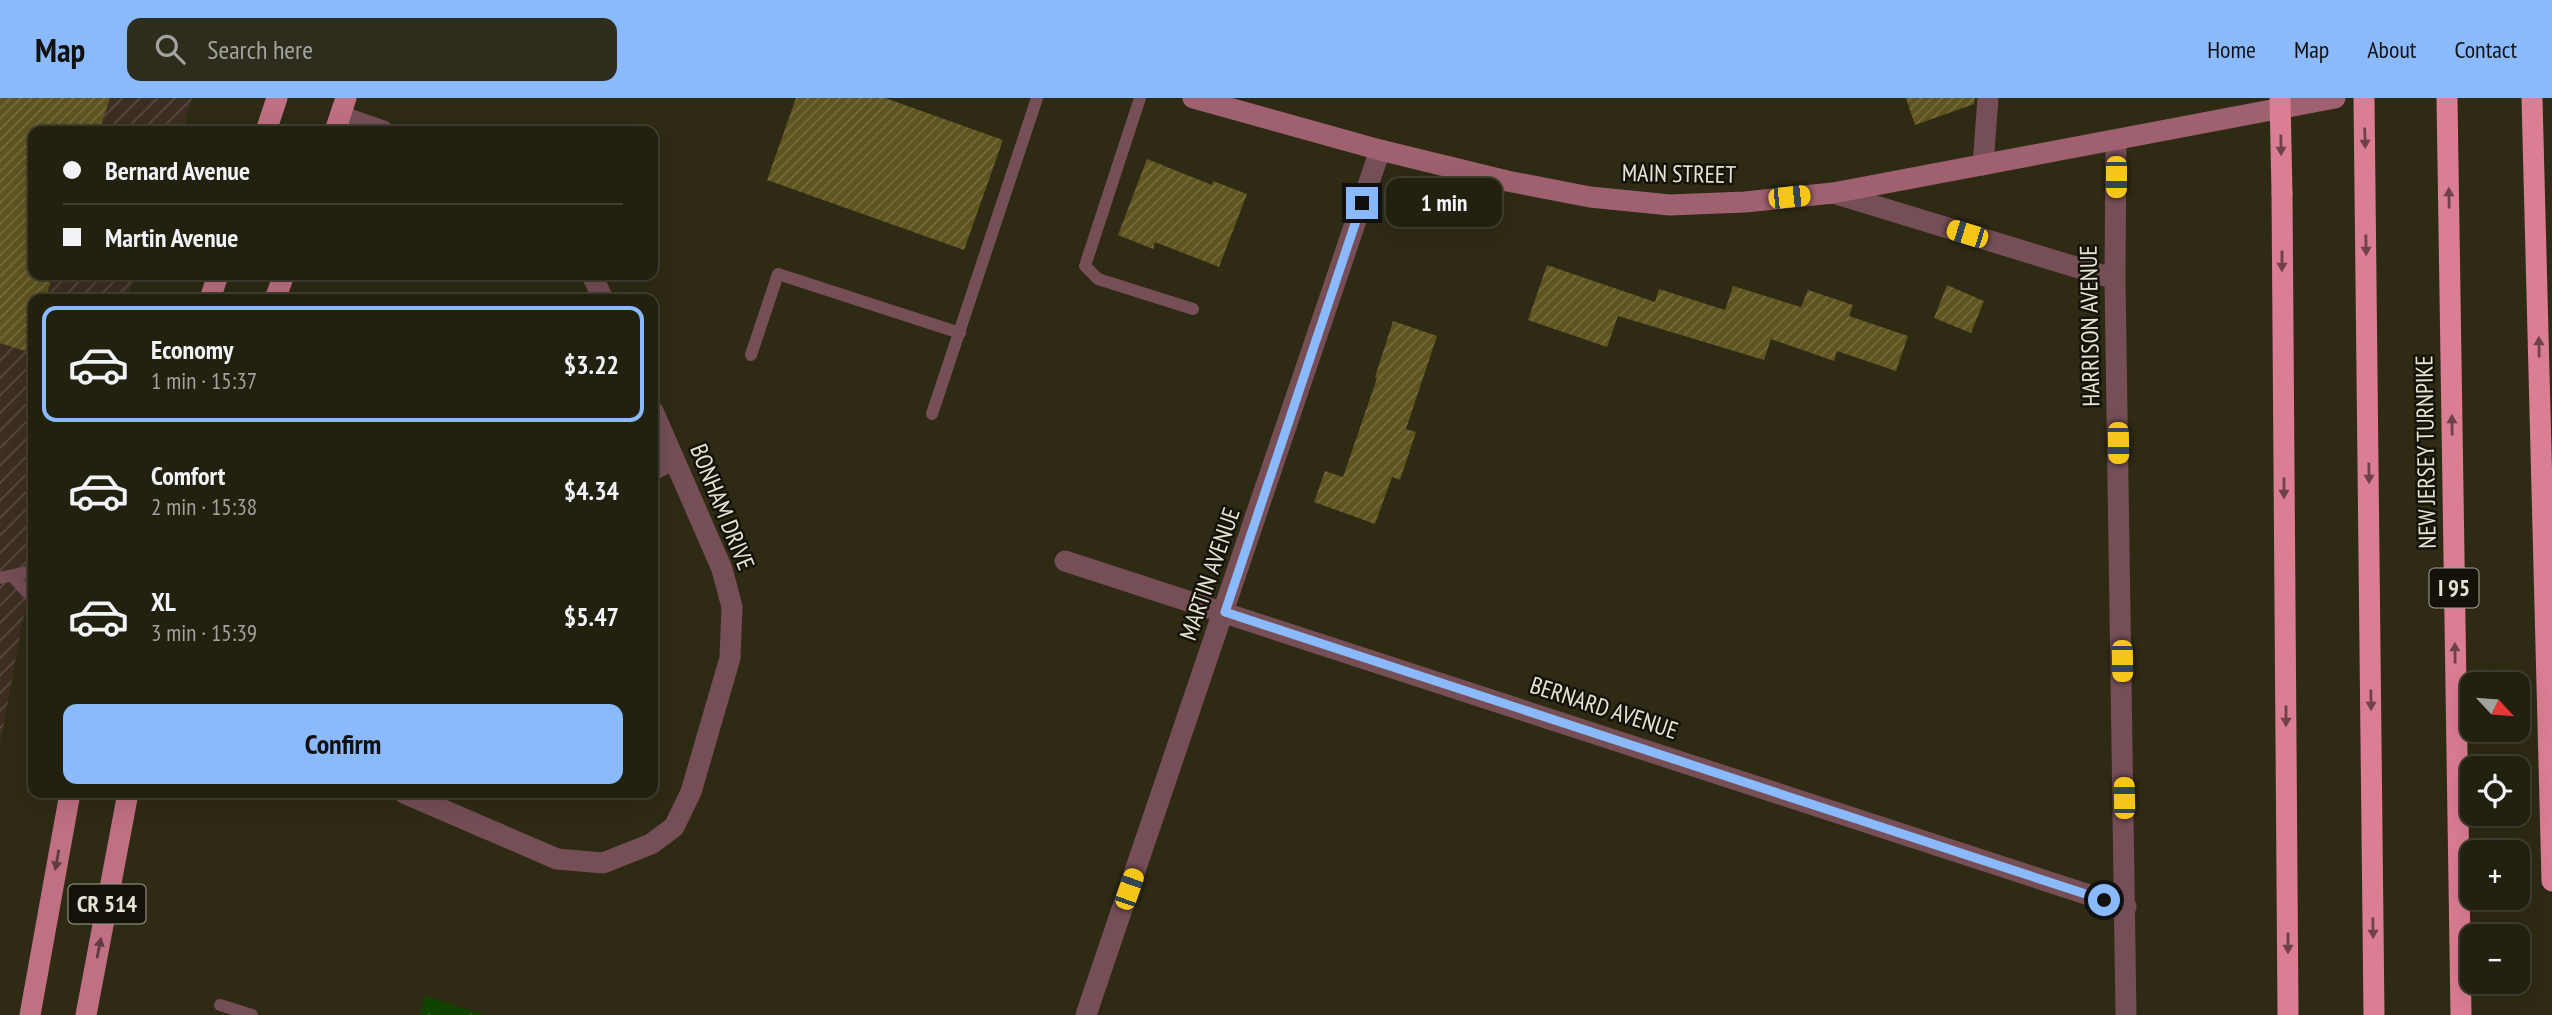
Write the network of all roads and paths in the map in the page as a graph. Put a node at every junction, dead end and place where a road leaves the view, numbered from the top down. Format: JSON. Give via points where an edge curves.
{"nodes":[{"id":1,"x":277,"y":98,"type":"edge"},
{"id":2,"x":1037,"y":98,"type":"edge"},
{"id":3,"x":1140,"y":98,"type":"edge"},
{"id":4,"x":1193,"y":98,"type":"edge"},
{"id":5,"x":1988,"y":98,"type":"edge"},
{"id":6,"x":2280,"y":98,"type":"edge"},
{"id":7,"x":2335,"y":98,"type":"edge"},
{"id":8,"x":2364,"y":98,"type":"edge"},
{"id":9,"x":2447,"y":98,"type":"edge"},
{"id":10,"x":2532,"y":98,"type":"edge"},
{"id":11,"x":340,"y":115,"type":"edge"},
{"id":12,"x":268,"y":126,"type":"edge"},
{"id":13,"x":370,"y":126,"type":"edge"},
{"id":14,"x":2116,"y":139,"type":"junction"},
{"id":15,"x":1380,"y":150,"type":"junction"},
{"id":16,"x":1983,"y":165,"type":"junction"},
{"id":17,"x":1833,"y":193,"type":"junction"},
{"id":18,"x":2115,"y":279,"type":"junction"},
{"id":19,"x":1193,"y":309,"type":"dead end"},
{"id":20,"x":960,"y":333,"type":"junction"},
{"id":21,"x":751,"y":355,"type":"dead end"},
{"id":22,"x":932,"y":414,"type":"dead end"},
{"id":23,"x":658,"y":422,"type":"edge"},
{"id":24,"x":674,"y":459,"type":"junction"},
{"id":25,"x":658,"y":467,"type":"edge"},
{"id":26,"x":1065,"y":561,"type":"dead end"},
{"id":27,"x":28,"y":572,"type":"edge"},
{"id":28,"x":7,"y":578,"type":"edge"},
{"id":29,"x":28,"y":595,"type":"edge"},
{"id":30,"x":1225,"y":612,"type":"junction"},
{"id":31,"x":69,"y":798,"type":"edge"},
{"id":32,"x":127,"y":798,"type":"edge"},
{"id":33,"x":416,"y":798,"type":"edge"},
{"id":34,"x":2552,"y":881,"type":"edge"},
{"id":35,"x":2126,"y":907,"type":"junction"},
{"id":36,"x":220,"y":1005,"type":"dead end"},
{"id":37,"x":30,"y":1015,"type":"edge"},
{"id":38,"x":86,"y":1015,"type":"edge"},
{"id":39,"x":252,"y":1015,"type":"edge"},
{"id":40,"x":1086,"y":1015,"type":"edge"},
{"id":41,"x":2126,"y":1015,"type":"edge"},
{"id":42,"x":2288,"y":1015,"type":"edge"},
{"id":43,"x":2374,"y":1015,"type":"edge"},
{"id":44,"x":2460,"y":1015,"type":"edge"}],
"edges":[{"from":1,"to":12,"type":"main road"},
{"from":2,"to":20,"type":"lane"},
{"from":3,"to":19,"type":"lane","via":[[1085,266],[1098,279]]},
{"from":4,"to":15,"type":"main road","name":"MAIN STREET"},
{"from":5,"to":16,"type":"street"},
{"from":6,"to":42,"type":"highway","one_way":true,"bridge":true},
{"from":7,"to":14,"type":"main road","name":"MAIN STREET"},
{"from":8,"to":43,"type":"highway","one_way":true},
{"from":44,"to":9,"type":"highway","name":"NEW JERSEY TURNPIKE","number":"I 95","one_way":true},
{"from":34,"to":10,"type":"highway","one_way":true},
{"from":11,"to":13,"type":"street"},
{"from":14,"to":16,"type":"main road","name":"MAIN STREET"},
{"from":14,"to":18,"type":"street","name":"HARRISON AVENUE"},
{"from":15,"to":17,"type":"main road","name":"MAIN STREET","via":[[1590,197],[1670,205]]},
{"from":15,"to":30,"type":"street","name":"MARTIN AVENUE"},
{"from":16,"to":17,"type":"main road","name":"MAIN STREET"},
{"from":17,"to":18,"type":"street"},
{"from":18,"to":35,"type":"street","name":"HARRISON AVENUE"},
{"from":20,"to":21,"type":"lane","via":[[778,274]]},
{"from":20,"to":22,"type":"lane"},
{"from":23,"to":24,"type":"street","name":"BONHAM DRIVE"},
{"from":24,"to":25,"type":"street"},
{"from":24,"to":33,"type":"street","name":"BONHAM DRIVE","via":[[722,569],[732,607],[730,658],[691,792],[674,827],[651,844],[603,863],[557,859]]},
{"from":26,"to":30,"type":"street","name":"BERNARD AVENUE"},
{"from":27,"to":28,"type":"lane"},
{"from":28,"to":29,"type":"lane"},
{"from":30,"to":35,"type":"street","name":"BERNARD AVENUE"},
{"from":30,"to":40,"type":"street","name":"MARTIN AVENUE"},
{"from":31,"to":37,"type":"main road","number":"CR 514","one_way":true},
{"from":38,"to":32,"type":"main road","number":"CR 514","one_way":true},
{"from":35,"to":41,"type":"street","name":"HARRISON AVENUE"},
{"from":36,"to":39,"type":"lane"}]}
